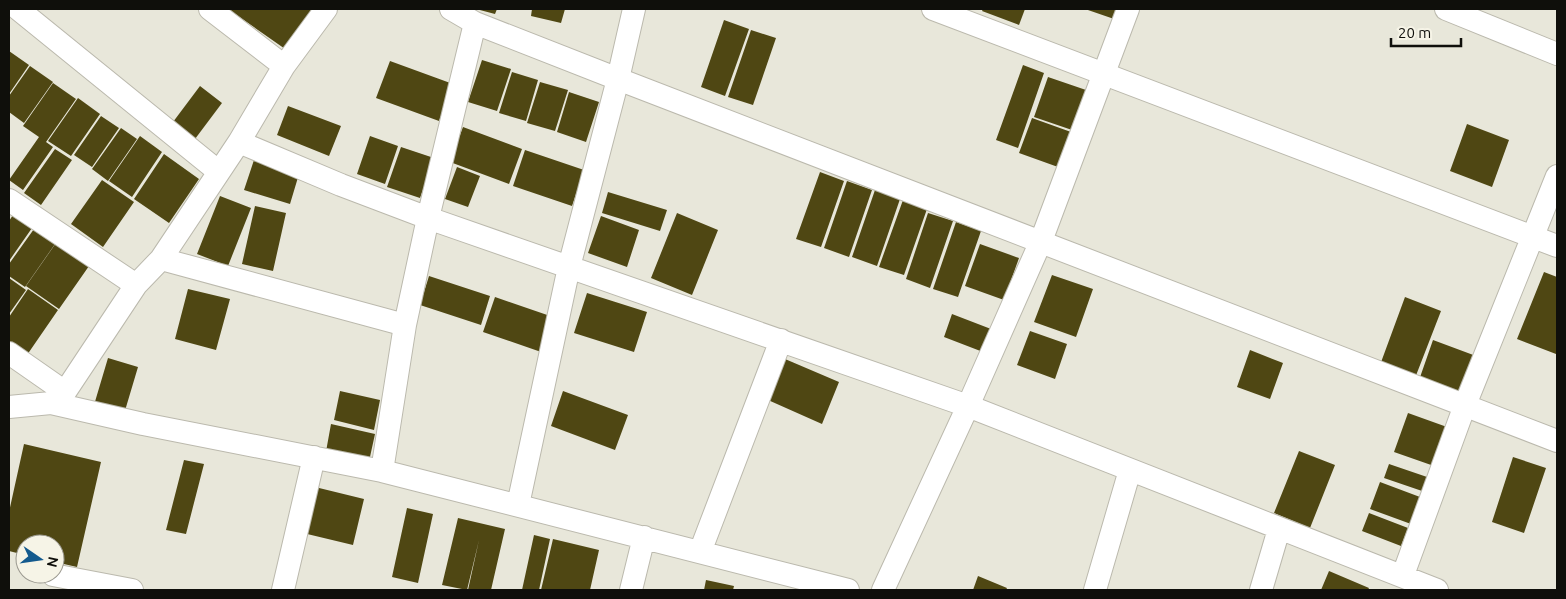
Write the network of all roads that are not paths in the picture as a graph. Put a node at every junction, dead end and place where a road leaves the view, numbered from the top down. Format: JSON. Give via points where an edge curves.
{"nodes":[{"id":1,"x":210,"y":9,"type":"edge"},
{"id":2,"x":326,"y":9,"type":"edge"},
{"id":3,"x":451,"y":9,"type":"edge"},
{"id":4,"x":634,"y":9,"type":"edge"},
{"id":5,"x":933,"y":9,"type":"edge"},
{"id":6,"x":1128,"y":9,"type":"edge"},
{"id":7,"x":1446,"y":9,"type":"edge"},
{"id":8,"x":17,"y":13,"type":"edge"},
{"id":9,"x":475,"y":23,"type":"junction"},
{"id":10,"x":1557,"y":54,"type":"edge"},
{"id":11,"x":284,"y":66,"type":"junction"},
{"id":12,"x":1103,"y":73,"type":"junction"},
{"id":13,"x":618,"y":80,"type":"junction"},
{"id":14,"x":239,"y":142,"type":"junction"},
{"id":15,"x":219,"y":172,"type":"junction"},
{"id":16,"x":1557,"y":176,"type":"edge"},
{"id":17,"x":9,"y":200,"type":"edge"},
{"id":18,"x":428,"y":218,"type":"junction"},
{"id":19,"x":1533,"y":237,"type":"junction"},
{"id":20,"x":1041,"y":241,"type":"junction"},
{"id":21,"x":1557,"y":246,"type":"edge"},
{"id":22,"x":161,"y":259,"type":"junction"},
{"id":23,"x":569,"y":267,"type":"junction"},
{"id":24,"x":136,"y":285,"type":"junction"},
{"id":25,"x":405,"y":325,"type":"junction"},
{"id":26,"x":781,"y":340,"type":"junction"},
{"id":27,"x":9,"y":353,"type":"edge"},
{"id":28,"x":58,"y":398,"type":"junction"},
{"id":29,"x":1465,"y":405,"type":"junction"},
{"id":30,"x":968,"y":406,"type":"junction"},
{"id":31,"x":9,"y":408,"type":"edge"},
{"id":32,"x":1557,"y":441,"type":"edge"},
{"id":33,"x":314,"y":457,"type":"junction"},
{"id":34,"x":1130,"y":470,"type":"junction"},
{"id":35,"x":382,"y":471,"type":"junction"},
{"id":36,"x":518,"y":505,"type":"junction"},
{"id":37,"x":1280,"y":528,"type":"junction"},
{"id":38,"x":644,"y":537,"type":"junction"},
{"id":39,"x":700,"y":552,"type":"junction"},
{"id":40,"x":1403,"y":575,"type":"junction"},
{"id":41,"x":65,"y":577,"type":"edge"},
{"id":42,"x":803,"y":584,"type":"edge"},
{"id":43,"x":132,"y":590,"type":"edge"},
{"id":44,"x":283,"y":590,"type":"edge"},
{"id":45,"x":631,"y":590,"type":"edge"},
{"id":46,"x":848,"y":590,"type":"edge"},
{"id":47,"x":883,"y":590,"type":"edge"},
{"id":48,"x":1095,"y":590,"type":"edge"},
{"id":49,"x":1261,"y":590,"type":"edge"},
{"id":50,"x":1437,"y":590,"type":"edge"}],
"edges":[{"from":1,"to":11,"type":"street"},
{"from":2,"to":11,"type":"street"},
{"from":3,"to":9,"type":"street"},
{"from":4,"to":13,"type":"street"},
{"from":5,"to":12,"type":"street"},
{"from":6,"to":12,"type":"street"},
{"from":7,"to":10,"type":"street"},
{"from":8,"to":15,"type":"street"},
{"from":9,"to":13,"type":"street"},
{"from":9,"to":18,"type":"street"},
{"from":11,"to":14,"type":"street"},
{"from":12,"to":19,"type":"street"},
{"from":12,"to":20,"type":"street"},
{"from":13,"to":20,"type":"street"},
{"from":13,"to":23,"type":"street"},
{"from":14,"to":15,"type":"street"},
{"from":14,"to":18,"type":"street"},
{"from":15,"to":22,"type":"street"},
{"from":16,"to":19,"type":"street"},
{"from":17,"to":24,"type":"street"},
{"from":18,"to":23,"type":"street"},
{"from":18,"to":25,"type":"street"},
{"from":19,"to":21,"type":"street"},
{"from":19,"to":29,"type":"street"},
{"from":20,"to":29,"type":"street"},
{"from":20,"to":30,"type":"street"},
{"from":22,"to":24,"type":"street"},
{"from":22,"to":25,"type":"street"},
{"from":23,"to":26,"type":"street"},
{"from":23,"to":36,"type":"street"},
{"from":24,"to":28,"type":"street"},
{"from":25,"to":35,"type":"street"},
{"from":26,"to":30,"type":"street"},
{"from":26,"to":39,"type":"street"},
{"from":27,"to":28,"type":"street"},
{"from":28,"to":31,"type":"street"},
{"from":28,"to":33,"type":"street","via":[[143,424]]},
{"from":29,"to":32,"type":"street"},
{"from":29,"to":40,"type":"street"},
{"from":30,"to":34,"type":"street"},
{"from":30,"to":47,"type":"street"},
{"from":33,"to":35,"type":"street"},
{"from":33,"to":44,"type":"street"},
{"from":34,"to":37,"type":"street"},
{"from":34,"to":48,"type":"street"},
{"from":35,"to":36,"type":"street"},
{"from":36,"to":38,"type":"street"},
{"from":37,"to":40,"type":"street"},
{"from":37,"to":49,"type":"street"},
{"from":38,"to":39,"type":"street"},
{"from":38,"to":45,"type":"street"},
{"from":39,"to":42,"type":"street"},
{"from":40,"to":50,"type":"street"},
{"from":41,"to":43,"type":"street"},
{"from":42,"to":46,"type":"street"}]}
